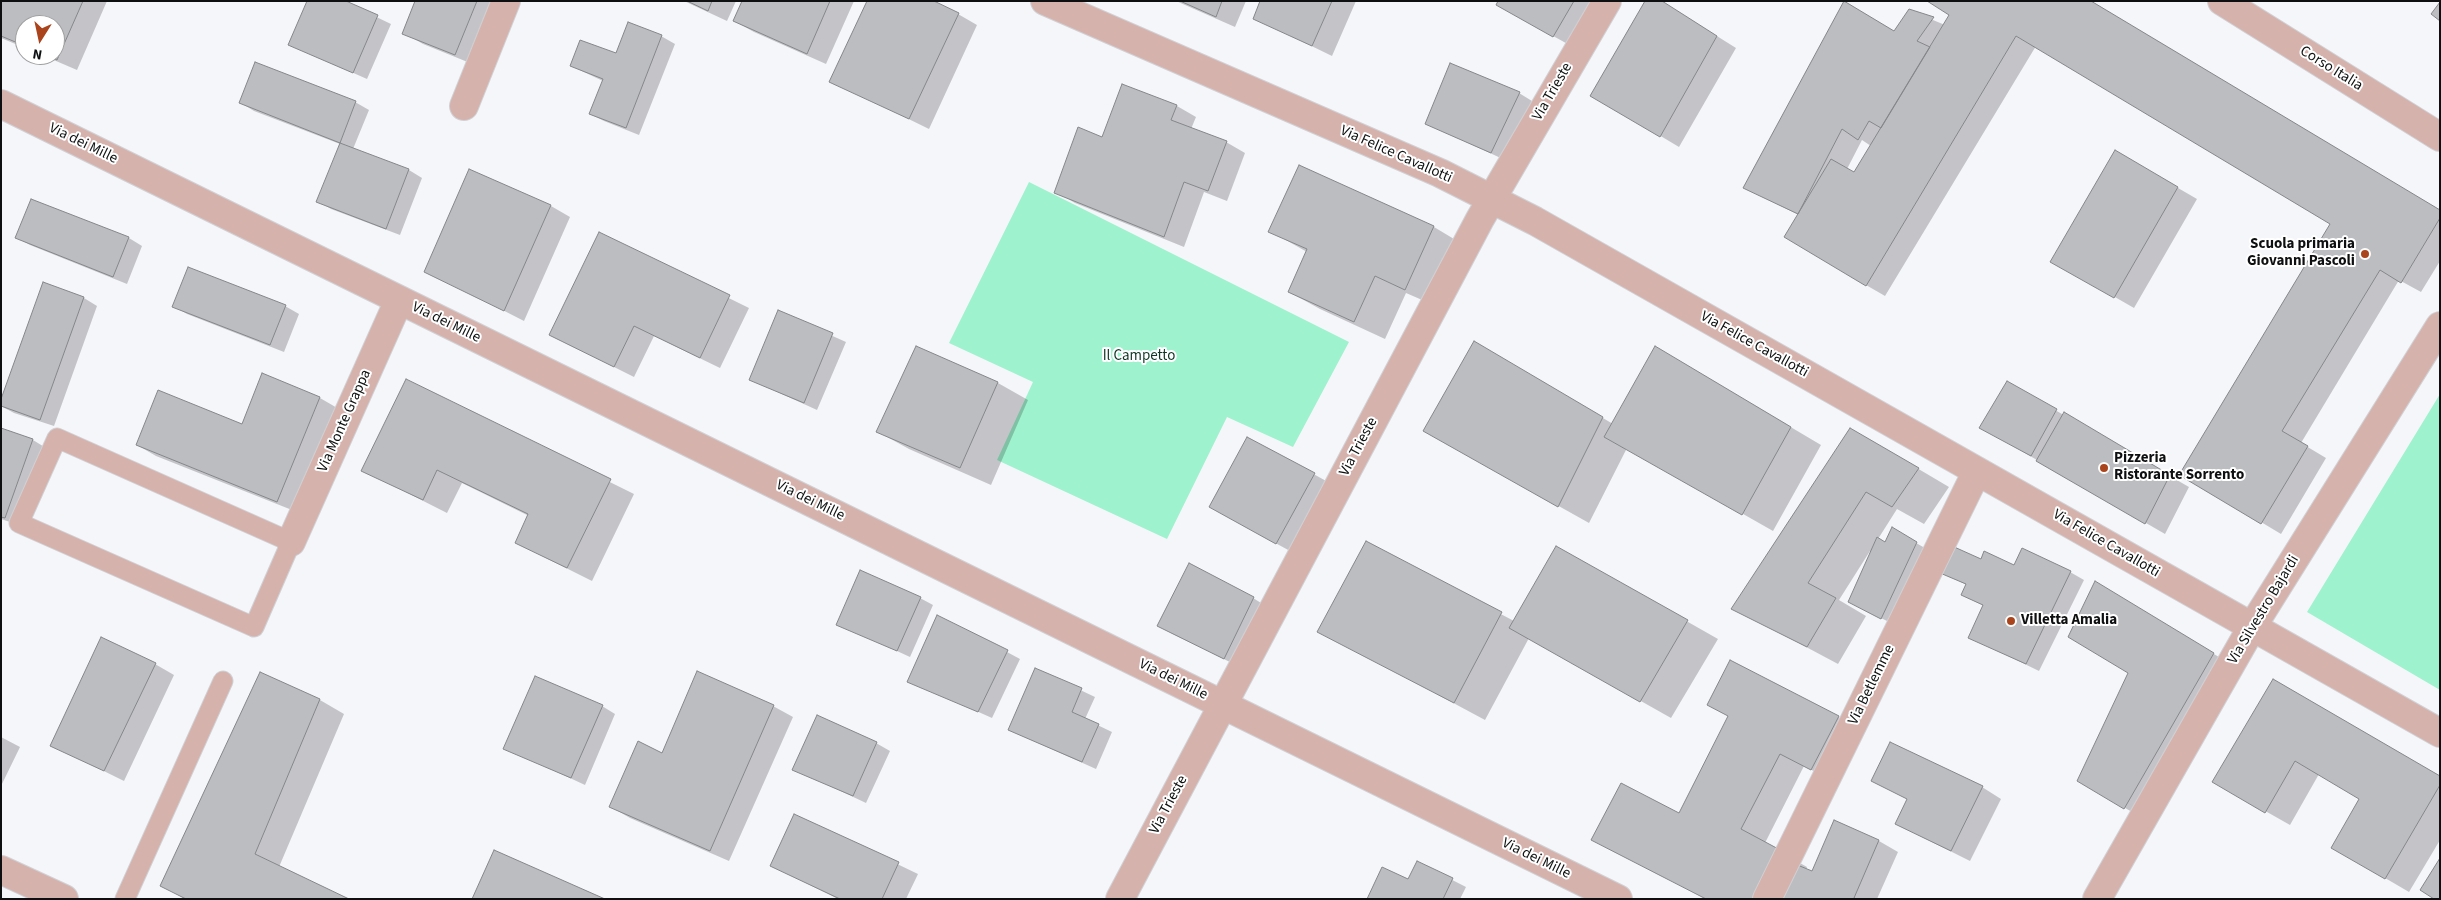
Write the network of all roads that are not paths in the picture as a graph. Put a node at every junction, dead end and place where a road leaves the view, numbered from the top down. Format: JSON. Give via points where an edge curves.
{"nodes":[{"id":1,"x":506,"y":1,"type":"edge"},
{"id":2,"x":1045,"y":1,"type":"edge"},
{"id":3,"x":1607,"y":1,"type":"edge"},
{"id":4,"x":2222,"y":1,"type":"edge"},
{"id":5,"x":1,"y":104,"type":"edge"},
{"id":6,"x":464,"y":106,"type":"dead end"},
{"id":7,"x":2440,"y":137,"type":"edge"},
{"id":8,"x":1492,"y":199,"type":"junction"},
{"id":9,"x":399,"y":300,"type":"junction"},
{"id":10,"x":2440,"y":326,"type":"edge"},
{"id":11,"x":1977,"y":471,"type":"junction"},
{"id":12,"x":291,"y":542,"type":"junction"},
{"id":13,"x":2252,"y":627,"type":"junction"},
{"id":14,"x":224,"y":681,"type":"dead end"},
{"id":15,"x":1223,"y":704,"type":"junction"},
{"id":16,"x":2440,"y":733,"type":"edge"},
{"id":17,"x":1,"y":870,"type":"edge"},
{"id":18,"x":64,"y":899,"type":"edge"},
{"id":19,"x":125,"y":899,"type":"edge"},
{"id":20,"x":1120,"y":899,"type":"edge"},
{"id":21,"x":1618,"y":899,"type":"edge"},
{"id":22,"x":1767,"y":899,"type":"edge"},
{"id":23,"x":2097,"y":899,"type":"edge"}],
"edges":[{"from":1,"to":6,"type":"street"},
{"from":2,"to":8,"type":"street","name":"Via Felice Cavallotti","via":[[1440,173]]},
{"from":3,"to":8,"type":"street","name":"Via Trieste"},
{"from":4,"to":7,"type":"street","name":"Corso Italia"},
{"from":5,"to":9,"type":"street","name":"Via dei Mille"},
{"from":8,"to":11,"type":"street","name":"Via Felice Cavallotti"},
{"from":8,"to":15,"type":"street","name":"Via Trieste"},
{"from":9,"to":12,"type":"street","name":"Via Monte Grappa"},
{"from":9,"to":15,"type":"street","name":"Via dei Mille"},
{"from":10,"to":13,"type":"street","name":"Via Silvestro Bajardi"},
{"from":11,"to":13,"type":"street","name":"Via Felice Cavallotti"},
{"from":11,"to":22,"type":"street","name":"Via Betlemme"},
{"from":12,"to":12,"type":"lane","via":[[254,627],[19,523],[57,438]]},
{"from":13,"to":16,"type":"street","name":"Via Felice Cavallotti"},
{"from":13,"to":23,"type":"street","name":"Via Silvestro Bajardi"},
{"from":14,"to":19,"type":"lane"},
{"from":15,"to":20,"type":"street","name":"Via Trieste"},
{"from":15,"to":21,"type":"street","name":"Via dei Mille"},
{"from":17,"to":18,"type":"street"}]}
